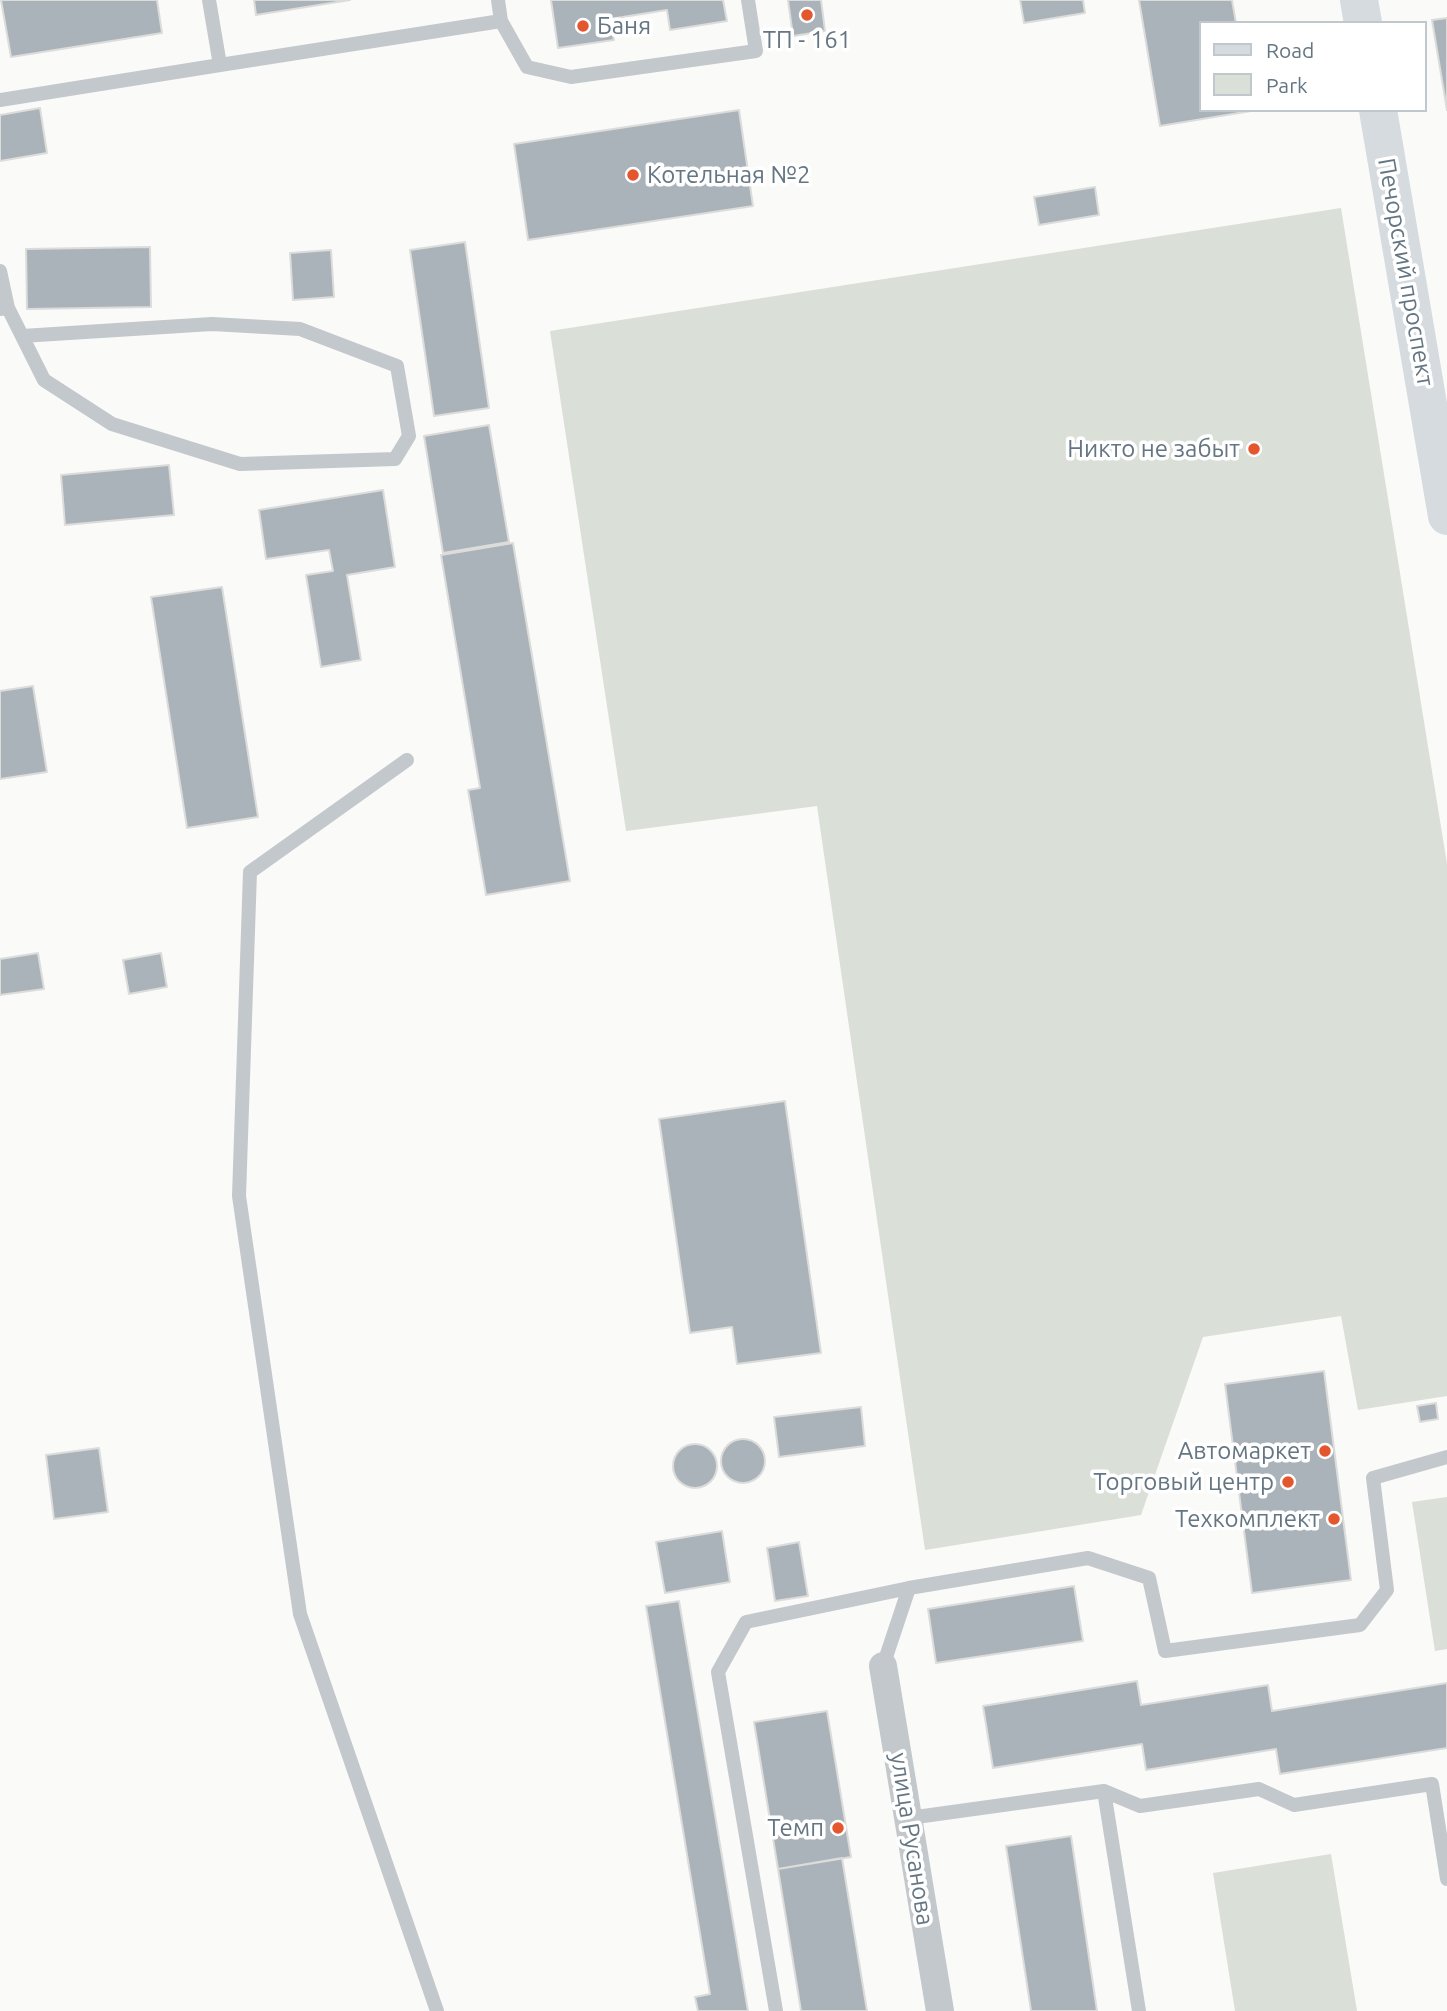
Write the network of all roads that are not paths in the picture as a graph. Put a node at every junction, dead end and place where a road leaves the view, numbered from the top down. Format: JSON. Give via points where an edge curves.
{"nodes":[{"id":1,"x":209,"y":0,"type":"edge"},
{"id":2,"x":498,"y":0,"type":"edge"},
{"id":3,"x":748,"y":0,"type":"edge"},
{"id":4,"x":1359,"y":0,"type":"edge"},
{"id":5,"x":500,"y":21,"type":"junction"},
{"id":6,"x":1363,"y":21,"type":"edge"},
{"id":7,"x":220,"y":65,"type":"junction"},
{"id":8,"x":0,"y":100,"type":"edge"},
{"id":9,"x":1378,"y":112,"type":"edge"},
{"id":10,"x":0,"y":271,"type":"edge"},
{"id":11,"x":4,"y":308,"type":"edge"},
{"id":12,"x":22,"y":336,"type":"junction"},
{"id":13,"x":1447,"y":516,"type":"edge"},
{"id":14,"x":407,"y":760,"type":"dead end"},
{"id":15,"x":1447,"y":1457,"type":"edge"},
{"id":16,"x":909,"y":1588,"type":"junction"},
{"id":17,"x":883,"y":1666,"type":"joint"},
{"id":18,"x":1104,"y":1791,"type":"junction"},
{"id":19,"x":909,"y":1818,"type":"junction"},
{"id":20,"x":1447,"y":1879,"type":"edge"},
{"id":21,"x":437,"y":2011,"type":"edge"},
{"id":22,"x":776,"y":2011,"type":"edge"},
{"id":23,"x":940,"y":2011,"type":"edge"},
{"id":24,"x":1139,"y":2011,"type":"edge"}],
"edges":[{"from":1,"to":7,"type":"lane"},
{"from":2,"to":5,"type":"lane"},
{"from":3,"to":5,"type":"lane","via":[[756,51],[571,78],[527,67]]},
{"from":4,"to":6,"type":"main road"},
{"from":5,"to":7,"type":"lane"},
{"from":7,"to":8,"type":"lane"},
{"from":9,"to":13,"type":"main road","name":"Печорский проспект"},
{"from":10,"to":11,"type":"lane"},
{"from":11,"to":12,"type":"lane"},
{"from":12,"to":12,"type":"lane","via":[[44,380],[112,424],[240,464],[395,459],[409,436],[397,366],[300,329],[212,324]]},
{"from":14,"to":21,"type":"lane","via":[[250,872],[239,1196],[300,1614]]},
{"from":15,"to":16,"type":"lane","via":[[1373,1478],[1387,1590],[1360,1625],[1165,1651],[1149,1578],[1087,1558]]},
{"from":16,"to":17,"type":"lane"},
{"from":16,"to":22,"type":"lane","via":[[746,1622],[718,1672]]},
{"from":17,"to":19,"type":"street","name":"улица Русанова"},
{"from":18,"to":19,"type":"lane"},
{"from":18,"to":20,"type":"lane","via":[[1140,1806],[1259,1789],[1294,1805],[1432,1784]]},
{"from":18,"to":24,"type":"lane"},
{"from":19,"to":23,"type":"street","name":"улица Русанова"}]}
